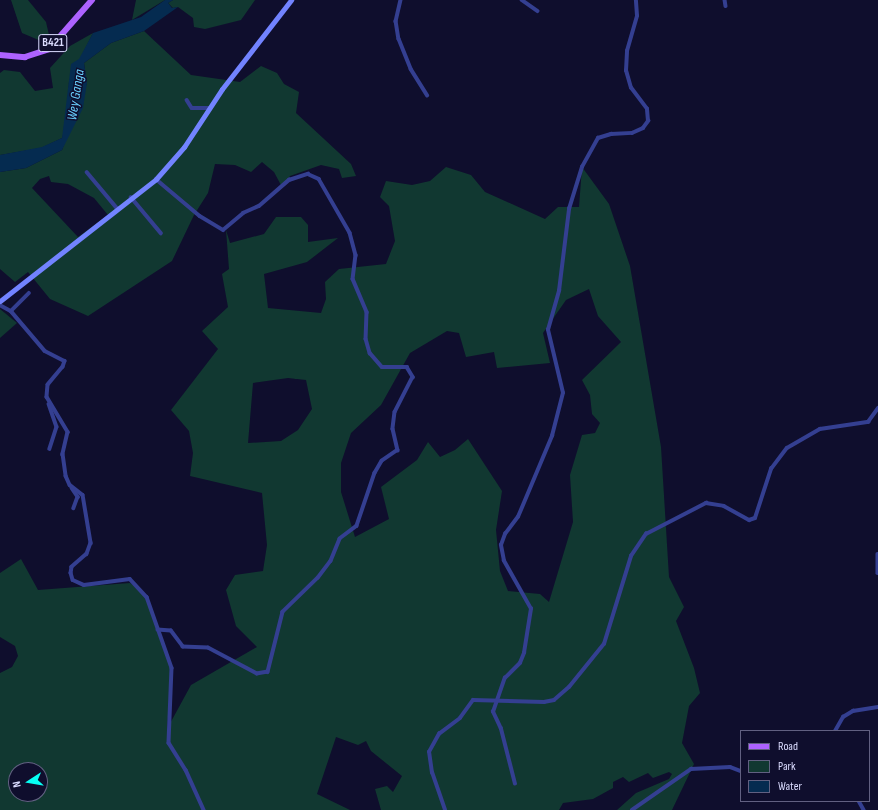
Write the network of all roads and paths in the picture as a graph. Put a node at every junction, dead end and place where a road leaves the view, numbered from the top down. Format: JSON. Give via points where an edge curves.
{"nodes":[{"id":1,"x":92,"y":0,"type":"edge"},
{"id":2,"x":291,"y":0,"type":"edge"},
{"id":3,"x":402,"y":0,"type":"edge"},
{"id":4,"x":522,"y":0,"type":"edge"},
{"id":5,"x":636,"y":0,"type":"edge"},
{"id":6,"x":725,"y":0,"type":"edge"},
{"id":7,"x":726,"y":6,"type":"dead end"},
{"id":8,"x":538,"y":11,"type":"dead end"},
{"id":9,"x":0,"y":55,"type":"edge"},
{"id":10,"x":427,"y":95,"type":"dead end"},
{"id":11,"x":187,"y":100,"type":"dead end"},
{"id":12,"x":210,"y":108,"type":"junction"},
{"id":13,"x":87,"y":172,"type":"dead end"},
{"id":14,"x":156,"y":179,"type":"junction"},
{"id":15,"x":131,"y":197,"type":"junction"},
{"id":16,"x":117,"y":208,"type":"junction"},
{"id":17,"x":161,"y":233,"type":"dead end"},
{"id":18,"x":29,"y":293,"type":"dead end"},
{"id":19,"x":0,"y":301,"type":"edge"},
{"id":20,"x":0,"y":305,"type":"edge"},
{"id":21,"x":11,"y":311,"type":"junction"},
{"id":22,"x":47,"y":397,"type":"junction"},
{"id":23,"x":878,"y":408,"type":"edge"},
{"id":24,"x":50,"y":449,"type":"dead end"},
{"id":25,"x":70,"y":485,"type":"junction"},
{"id":26,"x":74,"y":508,"type":"dead end"},
{"id":27,"x":878,"y":554,"type":"edge"},
{"id":28,"x":878,"y":573,"type":"edge"},
{"id":29,"x":158,"y":630,"type":"junction"},
{"id":30,"x":498,"y":700,"type":"junction"},
{"id":31,"x":878,"y":707,"type":"edge"},
{"id":32,"x":836,"y":730,"type":"edge"},
{"id":33,"x":740,"y":771,"type":"edge"},
{"id":34,"x":515,"y":784,"type":"dead end"},
{"id":35,"x":204,"y":810,"type":"edge"},
{"id":36,"x":445,"y":810,"type":"edge"},
{"id":37,"x":632,"y":810,"type":"edge"}],
"edges":[{"from":1,"to":9,"type":"main road","number":"B421","via":[[49,49],[30,57]]},
{"from":2,"to":12,"type":"street"},
{"from":3,"to":10,"type":"street","via":[[396,21],[399,39],[411,69]]},
{"from":4,"to":8,"type":"street"},
{"from":5,"to":30,"type":"street","via":[[637,16],[627,50],[626,71],[631,88],[647,109],[648,121],[643,128],[632,133],[610,134],[598,138],[582,167],[569,209],[559,291],[548,330],[563,393],[552,436],[518,517],[505,534],[502,544],[504,561],[531,609],[524,653],[520,663],[505,678]]},
{"from":6,"to":7,"type":"street"},
{"from":11,"to":12,"type":"street","via":[[192,108]]},
{"from":12,"to":14,"type":"street","via":[[184,147]]},
{"from":13,"to":16,"type":"street"},
{"from":14,"to":15,"type":"street"},
{"from":14,"to":29,"type":"street","via":[[200,216],[223,230],[242,213],[259,206],[289,180],[308,174],[319,179],[350,233],[356,255],[353,279],[367,312],[366,339],[370,352],[382,366],[407,367],[413,377],[395,412],[393,429],[398,450],[382,462],[375,473],[357,526],[340,539],[318,578],[283,612],[268,672],[257,674],[208,648],[183,647],[171,631]]},
{"from":15,"to":16,"type":"street"},
{"from":15,"to":17,"type":"street"},
{"from":16,"to":19,"type":"street"},
{"from":18,"to":21,"type":"street"},
{"from":20,"to":21,"type":"street"},
{"from":21,"to":22,"type":"street","via":[[45,350],[65,361],[48,385]]},
{"from":22,"to":24,"type":"street","via":[[57,427]]},
{"from":22,"to":25,"type":"street","via":[[68,432],[63,460]]},
{"from":23,"to":30,"type":"street","via":[[868,422],[820,429],[787,448],[771,469],[755,518],[748,520],[724,506],[706,503],[646,534],[631,556],[604,644],[568,688],[554,700],[544,702],[517,704]]},
{"from":25,"to":26,"type":"street","via":[[78,497]]},
{"from":25,"to":29,"type":"street","via":[[83,495],[86,502],[91,543],[87,554],[72,567],[73,580],[94,586],[130,579],[147,597]]},
{"from":27,"to":28,"type":"street"},
{"from":29,"to":35,"type":"street","via":[[172,668],[169,743],[186,770]]},
{"from":30,"to":34,"type":"street","via":[[493,712],[501,729]]},
{"from":30,"to":36,"type":"street","via":[[473,700],[460,718],[438,734],[429,752],[432,773]]},
{"from":31,"to":32,"type":"street","via":[[853,711],[843,717]]},
{"from":33,"to":37,"type":"street","via":[[730,767],[691,769]]}]}
